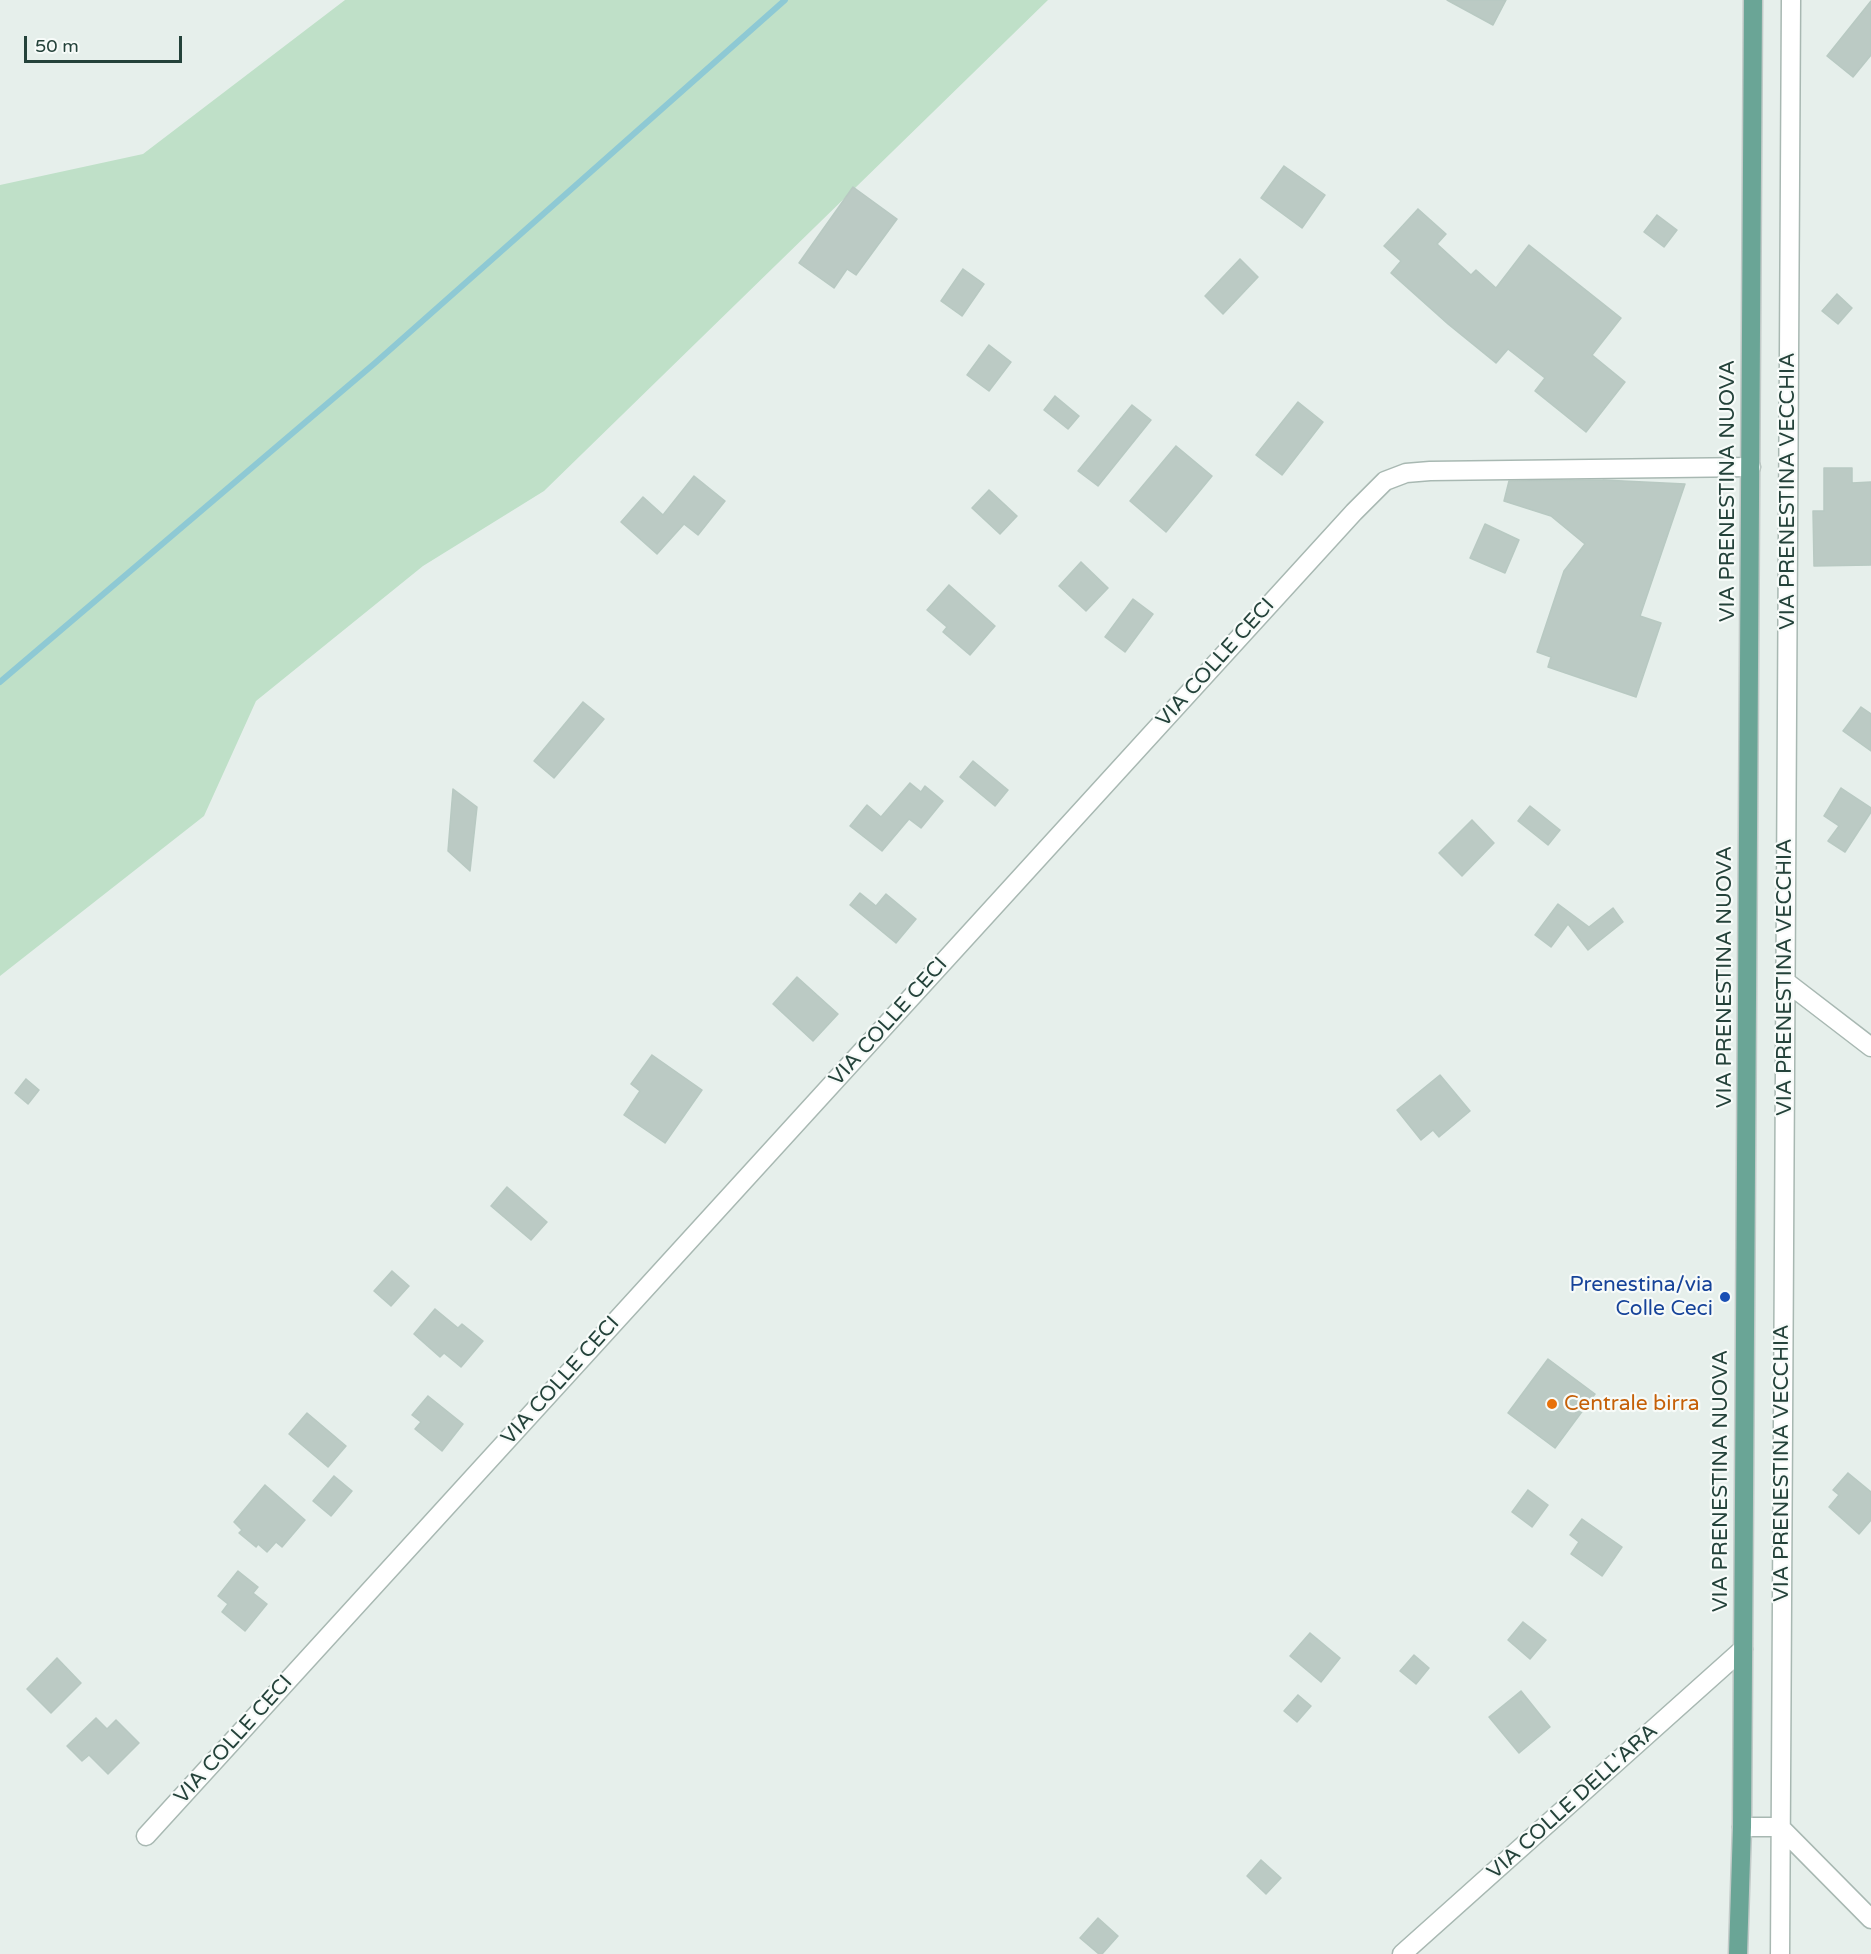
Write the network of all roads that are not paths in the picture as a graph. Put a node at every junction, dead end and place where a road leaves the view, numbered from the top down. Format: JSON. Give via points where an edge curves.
{"nodes":[{"id":1,"x":1754,"y":0,"type":"edge"},
{"id":2,"x":1791,"y":0,"type":"edge"},
{"id":3,"x":1751,"y":467,"type":"junction"},
{"id":4,"x":1785,"y":981,"type":"junction"},
{"id":5,"x":1871,"y":1047,"type":"edge"},
{"id":6,"x":1743,"y":1649,"type":"junction"},
{"id":7,"x":1742,"y":1827,"type":"junction"},
{"id":8,"x":1780,"y":1827,"type":"junction"},
{"id":9,"x":146,"y":1836,"type":"dead end"},
{"id":10,"x":1871,"y":1919,"type":"edge"},
{"id":11,"x":1402,"y":1954,"type":"edge"},
{"id":12,"x":1738,"y":1954,"type":"edge"},
{"id":13,"x":1780,"y":1954,"type":"edge"}],
"edges":[{"from":1,"to":3,"type":"main road","name":"VIA PRENESTINA NUOVA"},
{"from":2,"to":4,"type":"street","name":"VIA PRENESTINA VECCHIA"},
{"from":3,"to":6,"type":"main road","name":"VIA PRENESTINA NUOVA"},
{"from":3,"to":9,"type":"street","name":"VIA COLLE CECI","via":[[1430,471],[1406,472],[1385,481]]},
{"from":4,"to":5,"type":"street"},
{"from":4,"to":8,"type":"street","name":"VIA PRENESTINA VECCHIA"},
{"from":6,"to":7,"type":"main road","name":"VIA PRENESTINA NUOVA"},
{"from":6,"to":11,"type":"street","name":"VIA COLLE DELL'ARA"},
{"from":7,"to":8,"type":"street"},
{"from":7,"to":12,"type":"main road","name":"VIA PRENESTINA NUOVA"},
{"from":8,"to":10,"type":"street"},
{"from":8,"to":13,"type":"street","name":"VIA PRENESTINA VECCHIA"}]}
